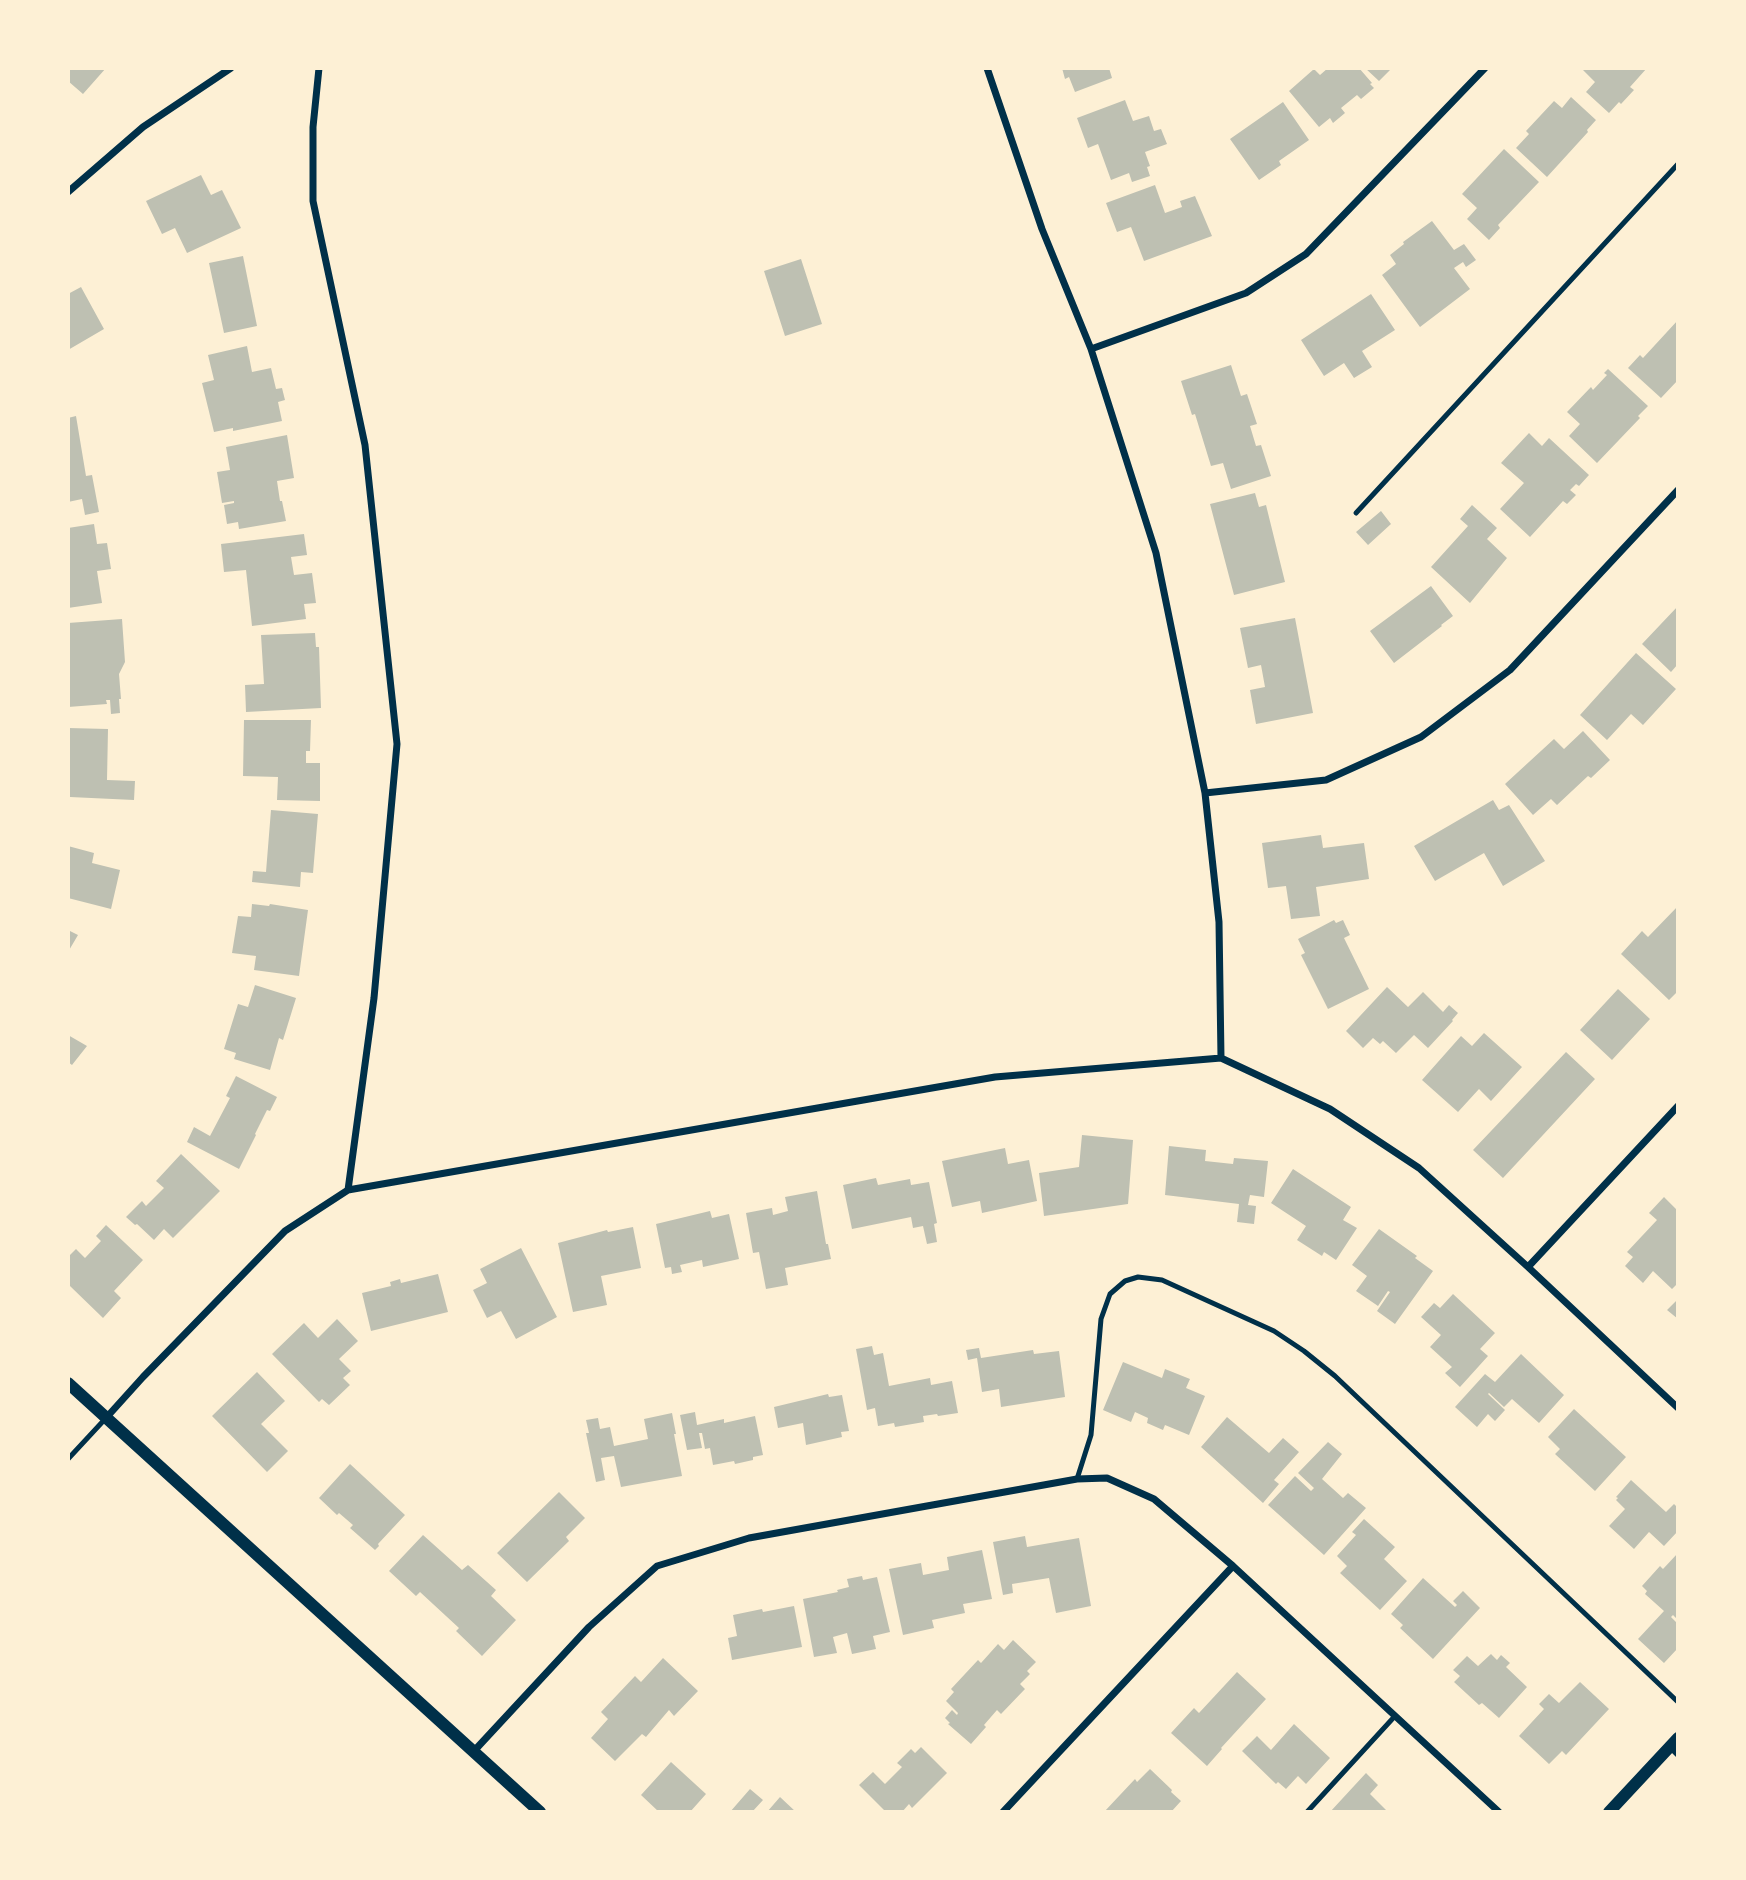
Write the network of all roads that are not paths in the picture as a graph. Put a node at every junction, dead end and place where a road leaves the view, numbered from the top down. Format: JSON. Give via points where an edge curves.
{"nodes":[{"id":1,"x":231,"y":68,"type":"edge"},
{"id":2,"x":319,"y":68,"type":"edge"},
{"id":3,"x":987,"y":68,"type":"edge"},
{"id":4,"x":1485,"y":68,"type":"edge"},
{"id":5,"x":1678,"y":164,"type":"edge"},
{"id":6,"x":68,"y":192,"type":"edge"},
{"id":7,"x":1091,"y":349,"type":"junction"},
{"id":8,"x":1678,"y":490,"type":"edge"},
{"id":9,"x":1356,"y":513,"type":"dead end"},
{"id":10,"x":1205,"y":793,"type":"junction"},
{"id":11,"x":1221,"y":1058,"type":"junction"},
{"id":12,"x":1678,"y":1106,"type":"edge"},
{"id":13,"x":348,"y":1191,"type":"junction"},
{"id":14,"x":1528,"y":1267,"type":"junction"},
{"id":15,"x":68,"y":1383,"type":"edge"},
{"id":16,"x":1678,"y":1408,"type":"edge"},
{"id":17,"x":106,"y":1418,"type":"junction"},
{"id":18,"x":68,"y":1460,"type":"edge"},
{"id":19,"x":1077,"y":1479,"type":"junction"},
{"id":20,"x":1233,"y":1566,"type":"junction"},
{"id":21,"x":1678,"y":1702,"type":"edge"},
{"id":22,"x":1395,"y":1716,"type":"junction"},
{"id":23,"x":1675,"y":1746,"type":"edge"},
{"id":24,"x":474,"y":1751,"type":"junction"},
{"id":25,"x":540,"y":1812,"type":"edge"},
{"id":26,"x":1003,"y":1812,"type":"edge"},
{"id":27,"x":1307,"y":1812,"type":"edge"},
{"id":28,"x":1499,"y":1812,"type":"edge"},
{"id":29,"x":1609,"y":1812,"type":"edge"}],
"edges":[{"from":1,"to":6,"type":"street","via":[[143,127]]},
{"from":2,"to":13,"type":"street","via":[[313,201],[365,445],[397,744],[374,999]]},
{"from":3,"to":7,"type":"street","via":[[1042,229]]},
{"from":4,"to":7,"type":"street","via":[[1306,254],[1246,293]]},
{"from":5,"to":9,"type":"lane"},
{"from":7,"to":10,"type":"street","via":[[1156,553]]},
{"from":8,"to":10,"type":"street","via":[[1510,670],[1421,737],[1326,780]]},
{"from":10,"to":11,"type":"street","via":[[1219,922]]},
{"from":11,"to":13,"type":"street","via":[[995,1077]]},
{"from":11,"to":14,"type":"street","via":[[1330,1109],[1419,1168]]},
{"from":12,"to":14,"type":"street"},
{"from":13,"to":17,"type":"street","via":[[285,1231]]},
{"from":14,"to":16,"type":"street"},
{"from":15,"to":17,"type":"street"},
{"from":17,"to":18,"type":"lane"},
{"from":17,"to":24,"type":"street"},
{"from":19,"to":20,"type":"street","via":[[1107,1478],[1154,1499]]},
{"from":19,"to":21,"type":"lane","via":[[1091,1435],[1101,1319],[1110,1294],[1125,1280],[1162,1280],[1275,1331],[1335,1376]]},
{"from":19,"to":24,"type":"street","via":[[749,1538],[657,1566],[589,1627]]},
{"from":20,"to":22,"type":"street"},
{"from":20,"to":26,"type":"street"},
{"from":22,"to":27,"type":"lane"},
{"from":22,"to":28,"type":"street"},
{"from":23,"to":29,"type":"street"},
{"from":24,"to":25,"type":"street"}]}
